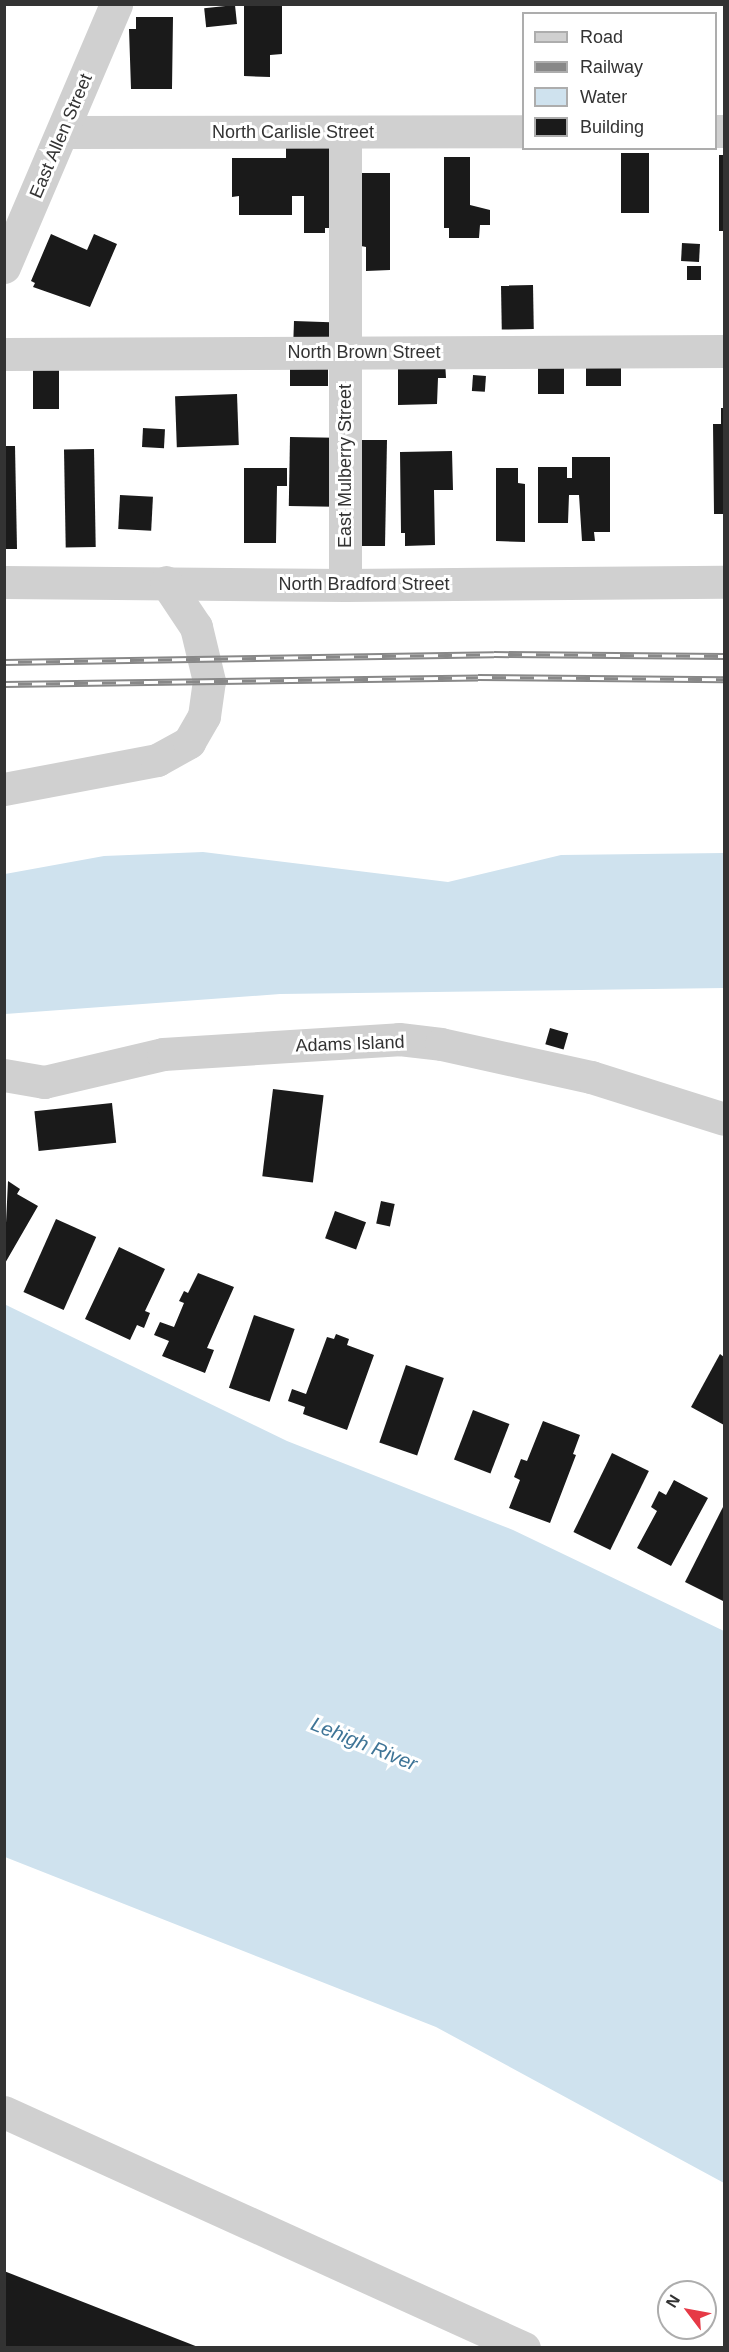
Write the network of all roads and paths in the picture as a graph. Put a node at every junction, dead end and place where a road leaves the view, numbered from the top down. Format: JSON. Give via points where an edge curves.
{"nodes":[{"id":1,"x":116,"y":4,"type":"edge"},
{"id":2,"x":522,"y":131,"type":"edge"},
{"id":3,"x":63,"y":132,"type":"junction"},
{"id":4,"x":345,"y":132,"type":"junction"},
{"id":5,"x":4,"y":267,"type":"edge"},
{"id":6,"x":724,"y":351,"type":"edge"},
{"id":7,"x":345,"y":352,"type":"junction"},
{"id":8,"x":4,"y":354,"type":"edge"},
{"id":9,"x":4,"y":582,"type":"edge"},
{"id":10,"x":166,"y":582,"type":"junction"},
{"id":11,"x":724,"y":582,"type":"edge"},
{"id":12,"x":345,"y":585,"type":"junction"},
{"id":13,"x":4,"y":789,"type":"edge"},
{"id":14,"x":4,"y":1075,"type":"edge"},
{"id":15,"x":724,"y":1119,"type":"edge"},
{"id":16,"x":4,"y":2112,"type":"edge"},
{"id":17,"x":524,"y":2348,"type":"edge"}],
"edges":[{"from":1,"to":3,"type":"street","name":"East Allen Street"},
{"from":2,"to":4,"type":"street","name":"North Carlisle Street"},
{"from":3,"to":4,"type":"street","name":"North Carlisle Street"},
{"from":3,"to":5,"type":"street","name":"East Allen Street"},
{"from":4,"to":7,"type":"street","name":"East Mulberry Street"},
{"from":6,"to":7,"type":"street","name":"North Brown Street"},
{"from":7,"to":8,"type":"street","name":"North Brown Street"},
{"from":7,"to":12,"type":"street","name":"East Mulberry Street"},
{"from":9,"to":10,"type":"street","name":"North Bradford Street"},
{"from":10,"to":12,"type":"street","name":"North Bradford Street"},
{"from":10,"to":13,"type":"street","via":[[196,627],[208,681],[204,716],[189,742],[156,760]]},
{"from":11,"to":12,"type":"street","name":"North Bradford Street"},
{"from":14,"to":15,"type":"street","name":"Adams Island","via":[[44,1082],[163,1054],[399,1039],[441,1044],[591,1077]]},
{"from":16,"to":17,"type":"street"}]}
